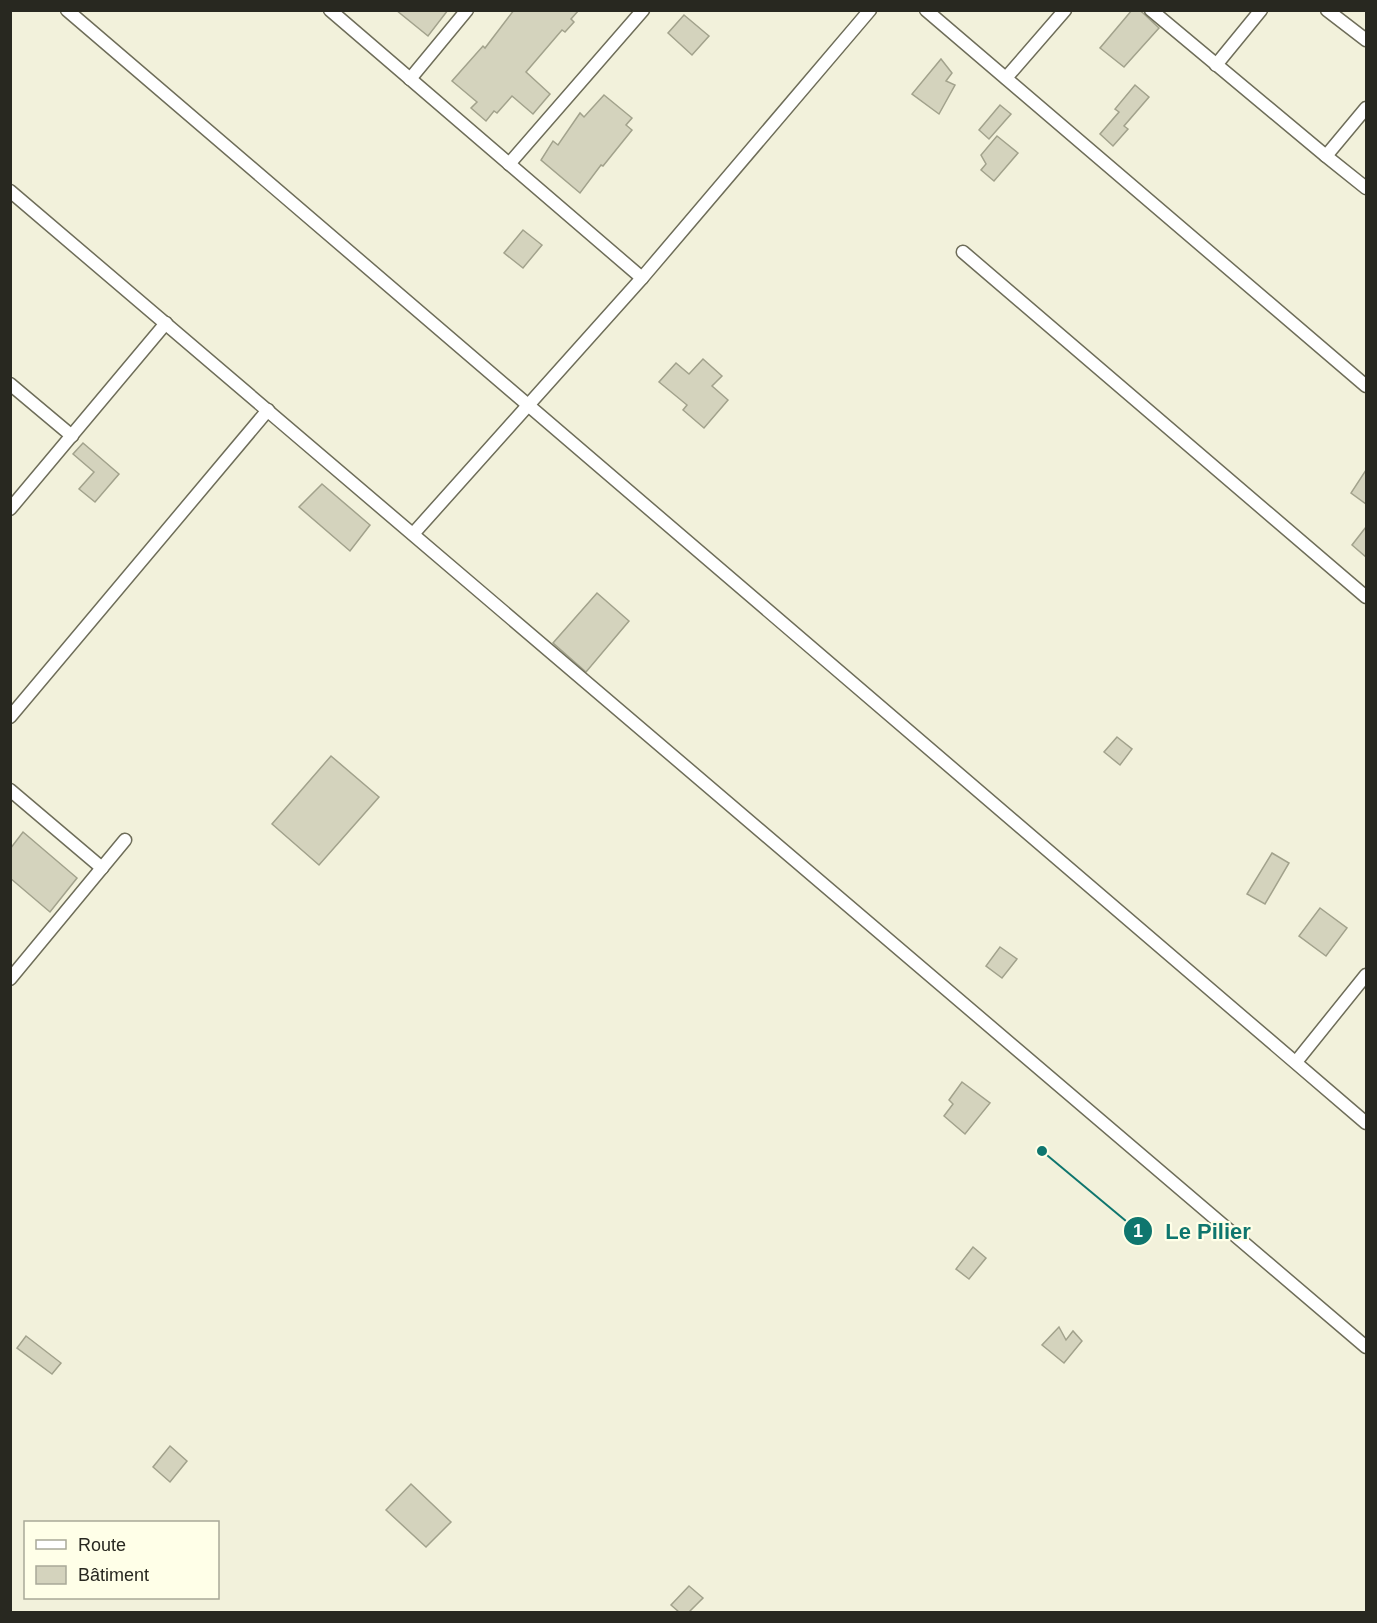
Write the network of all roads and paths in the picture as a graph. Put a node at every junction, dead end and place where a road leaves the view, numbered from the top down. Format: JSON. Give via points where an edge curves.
{"nodes":[{"id":1,"x":67,"y":10,"type":"edge"},
{"id":2,"x":330,"y":10,"type":"edge"},
{"id":3,"x":467,"y":10,"type":"edge"},
{"id":4,"x":643,"y":10,"type":"edge"},
{"id":5,"x":870,"y":10,"type":"edge"},
{"id":6,"x":926,"y":10,"type":"edge"},
{"id":7,"x":1065,"y":10,"type":"edge"},
{"id":8,"x":1151,"y":10,"type":"edge"},
{"id":9,"x":1261,"y":10,"type":"edge"},
{"id":10,"x":1327,"y":10,"type":"edge"},
{"id":11,"x":1366,"y":40,"type":"edge"},
{"id":12,"x":1216,"y":65,"type":"junction"},
{"id":13,"x":1006,"y":78,"type":"junction"},
{"id":14,"x":410,"y":79,"type":"junction"},
{"id":15,"x":1366,"y":108,"type":"edge"},
{"id":16,"x":1326,"y":156,"type":"junction"},
{"id":17,"x":509,"y":164,"type":"junction"},
{"id":18,"x":1366,"y":188,"type":"edge"},
{"id":19,"x":10,"y":191,"type":"edge"},
{"id":20,"x":963,"y":252,"type":"dead end"},
{"id":21,"x":642,"y":278,"type":"junction"},
{"id":22,"x":166,"y":323,"type":"junction"},
{"id":23,"x":10,"y":384,"type":"edge"},
{"id":24,"x":1366,"y":384,"type":"edge"},
{"id":25,"x":528,"y":405,"type":"junction"},
{"id":26,"x":268,"y":410,"type":"junction"},
{"id":27,"x":72,"y":436,"type":"junction"},
{"id":28,"x":10,"y":509,"type":"edge"},
{"id":29,"x":413,"y":534,"type":"junction"},
{"id":30,"x":1366,"y":597,"type":"edge"},
{"id":31,"x":10,"y":717,"type":"edge"},
{"id":32,"x":10,"y":790,"type":"edge"},
{"id":33,"x":125,"y":840,"type":"dead end"},
{"id":34,"x":102,"y":868,"type":"junction"},
{"id":35,"x":1366,"y":975,"type":"edge"},
{"id":36,"x":10,"y":979,"type":"edge"},
{"id":37,"x":1296,"y":1062,"type":"junction"},
{"id":38,"x":1366,"y":1123,"type":"edge"},
{"id":39,"x":1366,"y":1347,"type":"edge"}],
"edges":[{"from":1,"to":25,"type":"street"},
{"from":2,"to":14,"type":"street"},
{"from":3,"to":14,"type":"street"},
{"from":4,"to":17,"type":"street"},
{"from":5,"to":21,"type":"street"},
{"from":6,"to":13,"type":"street"},
{"from":7,"to":13,"type":"street"},
{"from":8,"to":12,"type":"street"},
{"from":9,"to":12,"type":"street"},
{"from":10,"to":11,"type":"street"},
{"from":12,"to":16,"type":"street"},
{"from":13,"to":24,"type":"street"},
{"from":14,"to":17,"type":"street"},
{"from":15,"to":16,"type":"street"},
{"from":16,"to":18,"type":"street"},
{"from":17,"to":21,"type":"street"},
{"from":19,"to":22,"type":"street"},
{"from":20,"to":30,"type":"street"},
{"from":21,"to":25,"type":"street"},
{"from":22,"to":26,"type":"street"},
{"from":22,"to":27,"type":"street"},
{"from":23,"to":27,"type":"street"},
{"from":25,"to":29,"type":"street"},
{"from":25,"to":37,"type":"street"},
{"from":26,"to":29,"type":"street"},
{"from":26,"to":31,"type":"street"},
{"from":27,"to":28,"type":"street"},
{"from":29,"to":39,"type":"street"},
{"from":32,"to":34,"type":"street"},
{"from":33,"to":34,"type":"street"},
{"from":34,"to":36,"type":"street"},
{"from":35,"to":37,"type":"street"},
{"from":37,"to":38,"type":"street"}]}
